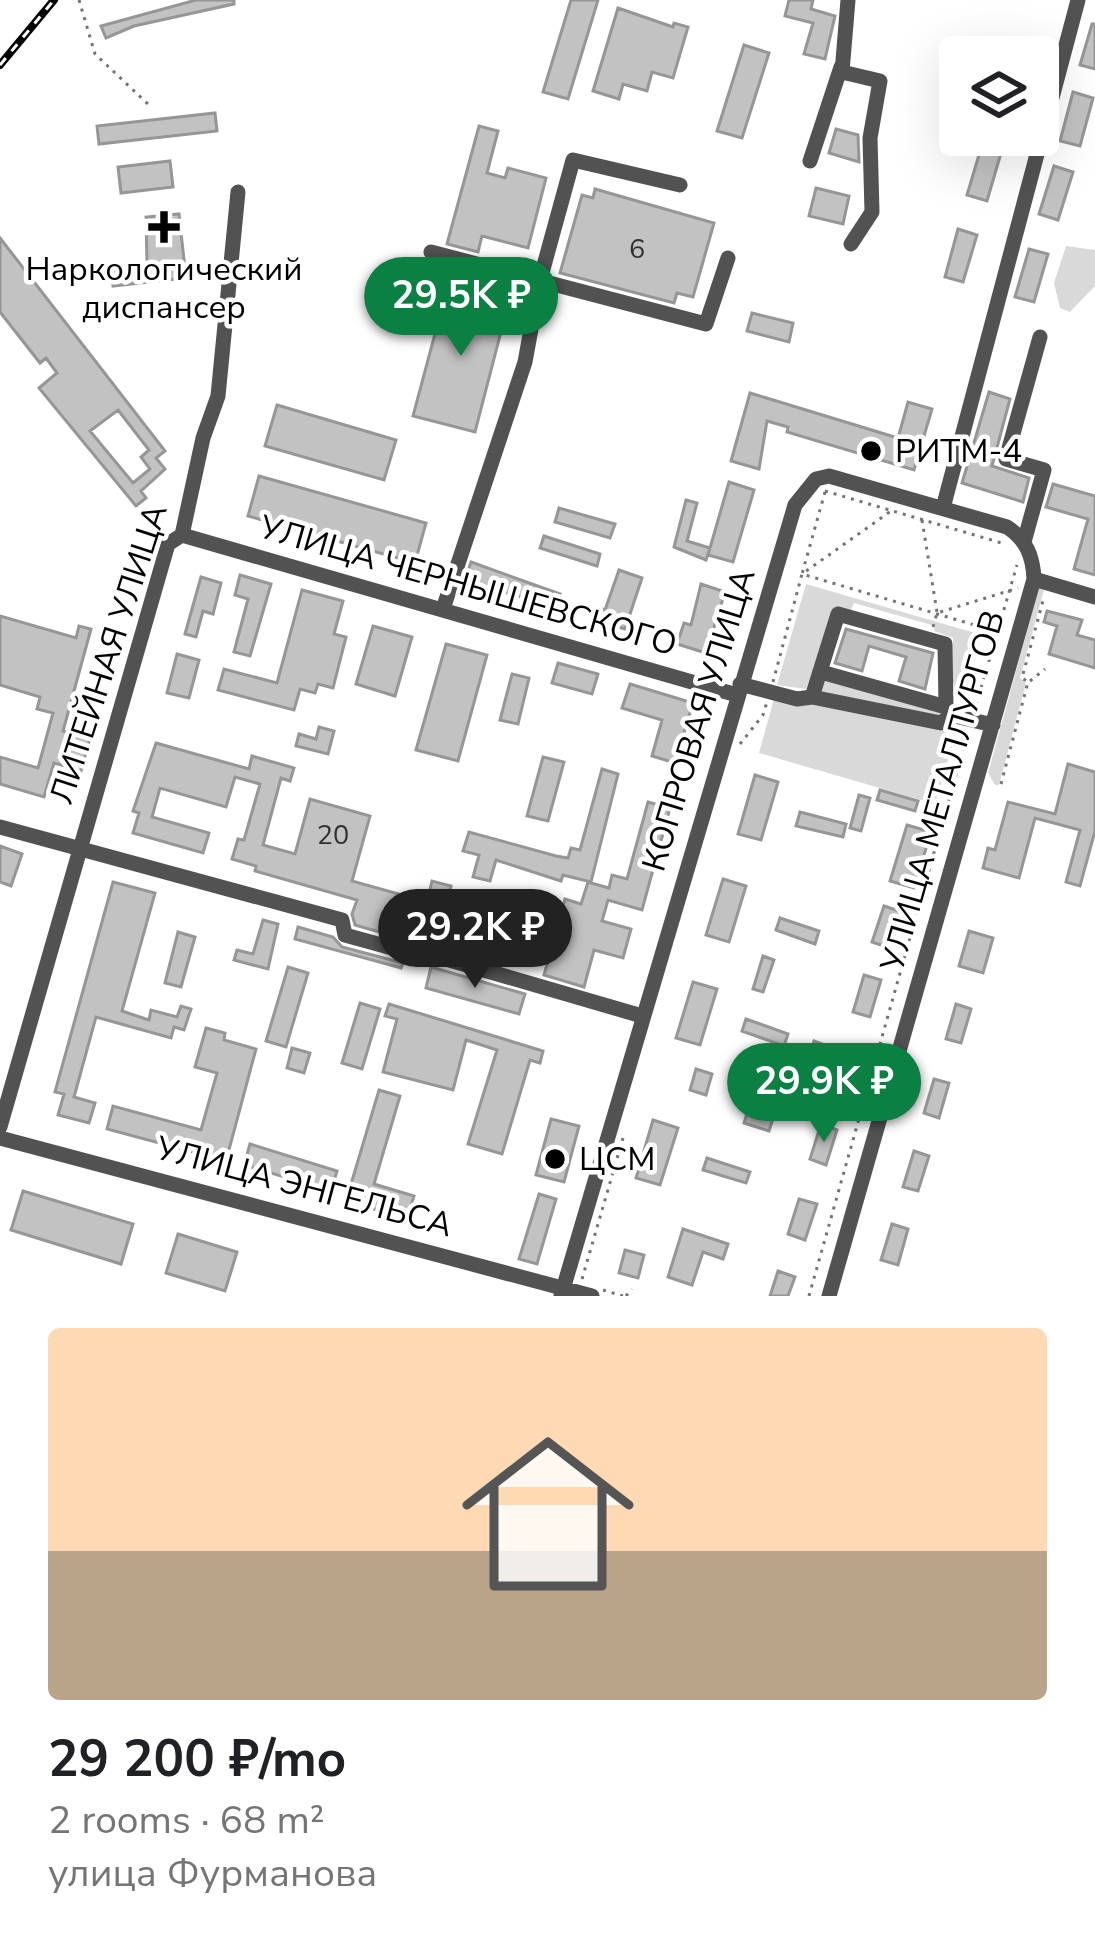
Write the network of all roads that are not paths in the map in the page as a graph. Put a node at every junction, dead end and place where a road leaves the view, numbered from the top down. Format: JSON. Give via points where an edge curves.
{"nodes":[{"id":1,"x":848,"y":0,"type":"edge"},
{"id":2,"x":1078,"y":0,"type":"edge"},
{"id":3,"x":841,"y":67,"type":"junction"},
{"id":4,"x":810,"y":160,"type":"dead end"},
{"id":5,"x":680,"y":185,"type":"dead end"},
{"id":6,"x":238,"y":192,"type":"dead end"},
{"id":7,"x":851,"y":244,"type":"dead end"},
{"id":8,"x":431,"y":252,"type":"dead end"},
{"id":9,"x":728,"y":258,"type":"dead end"},
{"id":10,"x":541,"y":280,"type":"junction"},
{"id":11,"x":1040,"y":337,"type":"dead end"},
{"id":12,"x":943,"y":508,"type":"junction"},
{"id":13,"x":182,"y":535,"type":"junction"},
{"id":14,"x":1016,"y":543,"type":"junction"},
{"id":15,"x":1039,"y":582,"type":"junction"},
{"id":16,"x":1095,"y":597,"type":"edge"},
{"id":17,"x":443,"y":609,"type":"junction"},
{"id":18,"x":821,"y":672,"type":"junction"},
{"id":19,"x":739,"y":690,"type":"junction"},
{"id":20,"x":812,"y":698,"type":"junction"},
{"id":21,"x":949,"y":711,"type":"junction"},
{"id":22,"x":993,"y":725,"type":"junction"},
{"id":23,"x":0,"y":827,"type":"edge"},
{"id":24,"x":78,"y":848,"type":"junction"},
{"id":25,"x":642,"y":1016,"type":"junction"},
{"id":26,"x":0,"y":1127,"type":"edge"},
{"id":27,"x":0,"y":1138,"type":"edge"},
{"id":28,"x":569,"y":1288,"type":"edge"},
{"id":29,"x":597,"y":1293,"type":"edge"},
{"id":30,"x":829,"y":1296,"type":"edge"}],
"edges":[{"from":1,"to":3,"type":"street"},
{"from":2,"to":12,"type":"street"},
{"from":3,"to":4,"type":"street"},
{"from":3,"to":7,"type":"street","via":[[880,81],[872,212]]},
{"from":5,"to":10,"type":"street","via":[[573,160]]},
{"from":6,"to":13,"type":"street","name":"ЛИТЕЙНАЯ УЛИЦА","via":[[218,396]]},
{"from":8,"to":10,"type":"street"},
{"from":9,"to":10,"type":"street","via":[[706,324]]},
{"from":10,"to":17,"type":"street","via":[[525,362]]},
{"from":11,"to":14,"type":"street","via":[[1006,459],[1044,470]]},
{"from":12,"to":14,"type":"street","via":[[1007,527]]},
{"from":12,"to":19,"type":"street","name":"КОПРОВАЯ УЛИЦА","via":[[816,479],[795,505]]},
{"from":13,"to":17,"type":"street","name":"УЛИЦА ЧЕРНЫШЕВСКОГО"},
{"from":13,"to":24,"type":"street","name":"ЛИТЕЙНАЯ УЛИЦА","via":[[168,544]]},
{"from":14,"to":15,"type":"street","via":[[1034,561]]},
{"from":15,"to":16,"type":"street"},
{"from":15,"to":22,"type":"street","name":"УЛИЦА МЕТАЛЛУРГОВ"},
{"from":17,"to":19,"type":"street","name":"УЛИЦА ЧЕРНЫШЕВСКОГО"},
{"from":18,"to":20,"type":"street"},
{"from":18,"to":21,"type":"street"},
{"from":18,"to":21,"type":"street","via":[[838,614],[945,644]]},
{"from":19,"to":20,"type":"street","name":"УЛИЦА ЧЕРНЫШЕВСКОГО"},
{"from":19,"to":25,"type":"street","name":"КОПРОВАЯ УЛИЦА"},
{"from":20,"to":21,"type":"street","name":"УЛИЦА ЧЕРНЫШЕВСКОГО","via":[[941,723]]},
{"from":21,"to":22,"type":"street"},
{"from":22,"to":30,"type":"street","name":"УЛИЦА МЕТАЛЛУРГОВ"},
{"from":23,"to":24,"type":"street"},
{"from":24,"to":25,"type":"street","via":[[342,920],[345,934]]},
{"from":24,"to":26,"type":"street","name":"ЛИТЕЙНАЯ УЛИЦА"},
{"from":25,"to":28,"type":"street","name":"КОПРОВАЯ УЛИЦА"},
{"from":27,"to":28,"type":"street","name":"УЛИЦА ЭНГЕЛЬСА"},
{"from":28,"to":29,"type":"street","name":"УЛИЦА ЭНГЕЛЬСА"}]}
